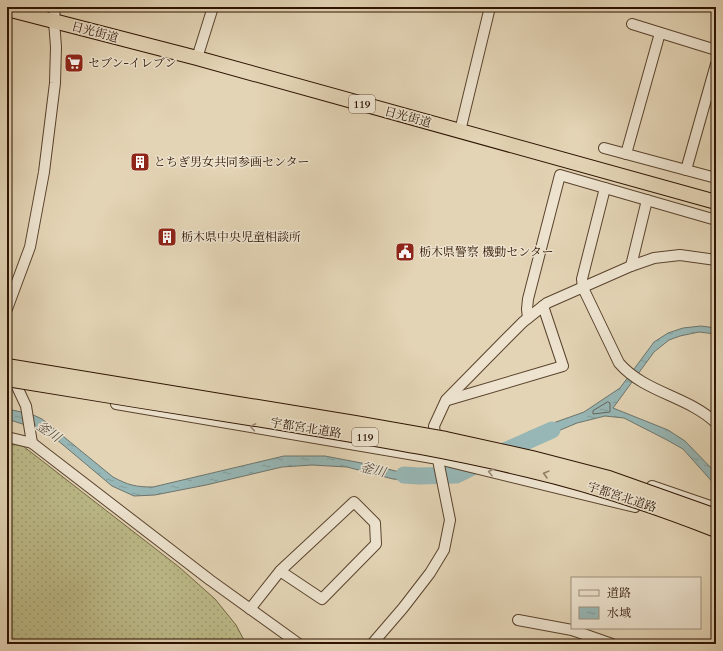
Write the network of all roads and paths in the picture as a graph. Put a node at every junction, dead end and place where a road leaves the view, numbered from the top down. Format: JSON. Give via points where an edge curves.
{"nodes":[{"id":1,"x":55,"y":7,"type":"edge"},
{"id":2,"x":213,"y":7,"type":"edge"},
{"id":3,"x":490,"y":7,"type":"edge"},
{"id":4,"x":7,"y":8,"type":"edge"},
{"id":5,"x":54,"y":22,"type":"junction"},
{"id":6,"x":632,"y":24,"type":"dead end"},
{"id":7,"x":660,"y":33,"type":"junction"},
{"id":8,"x":716,"y":50,"type":"edge"},
{"id":9,"x":196,"y":58,"type":"junction"},
{"id":10,"x":716,"y":64,"type":"edge"},
{"id":11,"x":460,"y":131,"type":"junction"},
{"id":12,"x":604,"y":148,"type":"dead end"},
{"id":13,"x":626,"y":154,"type":"junction"},
{"id":14,"x":686,"y":170,"type":"junction"},
{"id":15,"x":716,"y":178,"type":"edge"},
{"id":16,"x":605,"y":188,"type":"junction"},
{"id":17,"x":647,"y":200,"type":"junction"},
{"id":18,"x":716,"y":202,"type":"edge"},
{"id":19,"x":716,"y":220,"type":"edge"},
{"id":20,"x":716,"y":260,"type":"edge"},
{"id":21,"x":631,"y":266,"type":"junction"},
{"id":22,"x":11,"y":286,"type":"edge"},
{"id":23,"x":583,"y":288,"type":"junction"},
{"id":24,"x":543,"y":306,"type":"junction"},
{"id":25,"x":7,"y":309,"type":"edge"},
{"id":26,"x":528,"y":318,"type":"junction"},
{"id":27,"x":7,"y":360,"type":"edge"},
{"id":28,"x":7,"y":366,"type":"edge"},
{"id":29,"x":10,"y":384,"type":"edge"},
{"id":30,"x":446,"y":400,"type":"junction"},
{"id":31,"x":716,"y":423,"type":"edge"},
{"id":32,"x":434,"y":432,"type":"junction"},
{"id":33,"x":7,"y":437,"type":"edge"},
{"id":34,"x":32,"y":443,"type":"junction"},
{"id":35,"x":438,"y":462,"type":"junction"},
{"id":36,"x":716,"y":508,"type":"edge"},
{"id":37,"x":716,"y":516,"type":"edge"},
{"id":38,"x":716,"y":530,"type":"edge"},
{"id":39,"x":716,"y":536,"type":"edge"},
{"id":40,"x":280,"y":571,"type":"junction"},
{"id":41,"x":250,"y":609,"type":"junction"},
{"id":42,"x":518,"y":620,"type":"dead end"},
{"id":43,"x":299,"y":644,"type":"edge"},
{"id":44,"x":372,"y":644,"type":"edge"},
{"id":45,"x":612,"y":644,"type":"edge"}],
"edges":[{"from":1,"to":5,"type":"street"},
{"from":2,"to":9,"type":"street"},
{"from":3,"to":11,"type":"street"},
{"from":4,"to":5,"type":"highway","name":"日光街道","number":"119"},
{"from":5,"to":9,"type":"highway","name":"日光街道","number":"119"},
{"from":5,"to":22,"type":"street","via":[[55,83],[44,172],[30,247]]},
{"from":6,"to":7,"type":"street"},
{"from":7,"to":8,"type":"street"},
{"from":7,"to":13,"type":"street"},
{"from":9,"to":11,"type":"highway","name":"日光街道","number":"119"},
{"from":10,"to":14,"type":"street"},
{"from":11,"to":18,"type":"highway","name":"日光街道","number":"119"},
{"from":12,"to":13,"type":"street"},
{"from":13,"to":14,"type":"street"},
{"from":14,"to":15,"type":"street"},
{"from":16,"to":17,"type":"street"},
{"from":16,"to":23,"type":"street","via":[[583,272]]},
{"from":16,"to":26,"type":"street","via":[[560,175],[528,299]]},
{"from":17,"to":19,"type":"street"},
{"from":17,"to":21,"type":"street"},
{"from":20,"to":21,"type":"street","via":[[680,255],[654,258]]},
{"from":21,"to":23,"type":"street"},
{"from":22,"to":25,"type":"street"},
{"from":23,"to":24,"type":"street"},
{"from":23,"to":31,"type":"street","via":[[619,363],[626,371],[640,381],[706,414]]},
{"from":24,"to":26,"type":"street"},
{"from":24,"to":30,"type":"street","via":[[564,366]]},
{"from":26,"to":30,"type":"street"},
{"from":27,"to":32,"type":"street"},
{"from":28,"to":29,"type":"street"},
{"from":28,"to":37,"type":"highway","name":"宇都宮北道路","number":"119","bridge":true,"via":[[446,439],[609,478]]},
{"from":29,"to":34,"type":"street","via":[[26,406]]},
{"from":35,"to":29,"type":"street","one_way":true},
{"from":38,"to":29,"type":"highway","name":"宇都宮北道路","number":"119","one_way":true,"bridge":true,"via":[[606,491],[452,453],[346,434]]},
{"from":30,"to":32,"type":"street","via":[[434,426]]},
{"from":32,"to":35,"type":"street"},
{"from":32,"to":36,"type":"street","via":[[599,470]]},
{"from":33,"to":34,"type":"street"},
{"from":34,"to":41,"type":"street"},
{"from":39,"to":35,"type":"street","one_way":true,"via":[[646,509]]},
{"from":35,"to":44,"type":"street","via":[[450,520],[444,550],[430,573]]},
{"from":40,"to":40,"type":"street","via":[[354,502],[375,523],[376,544],[322,599]]},
{"from":40,"to":41,"type":"street"},
{"from":41,"to":43,"type":"street"},
{"from":42,"to":45,"type":"street","via":[[572,630]]}]}
